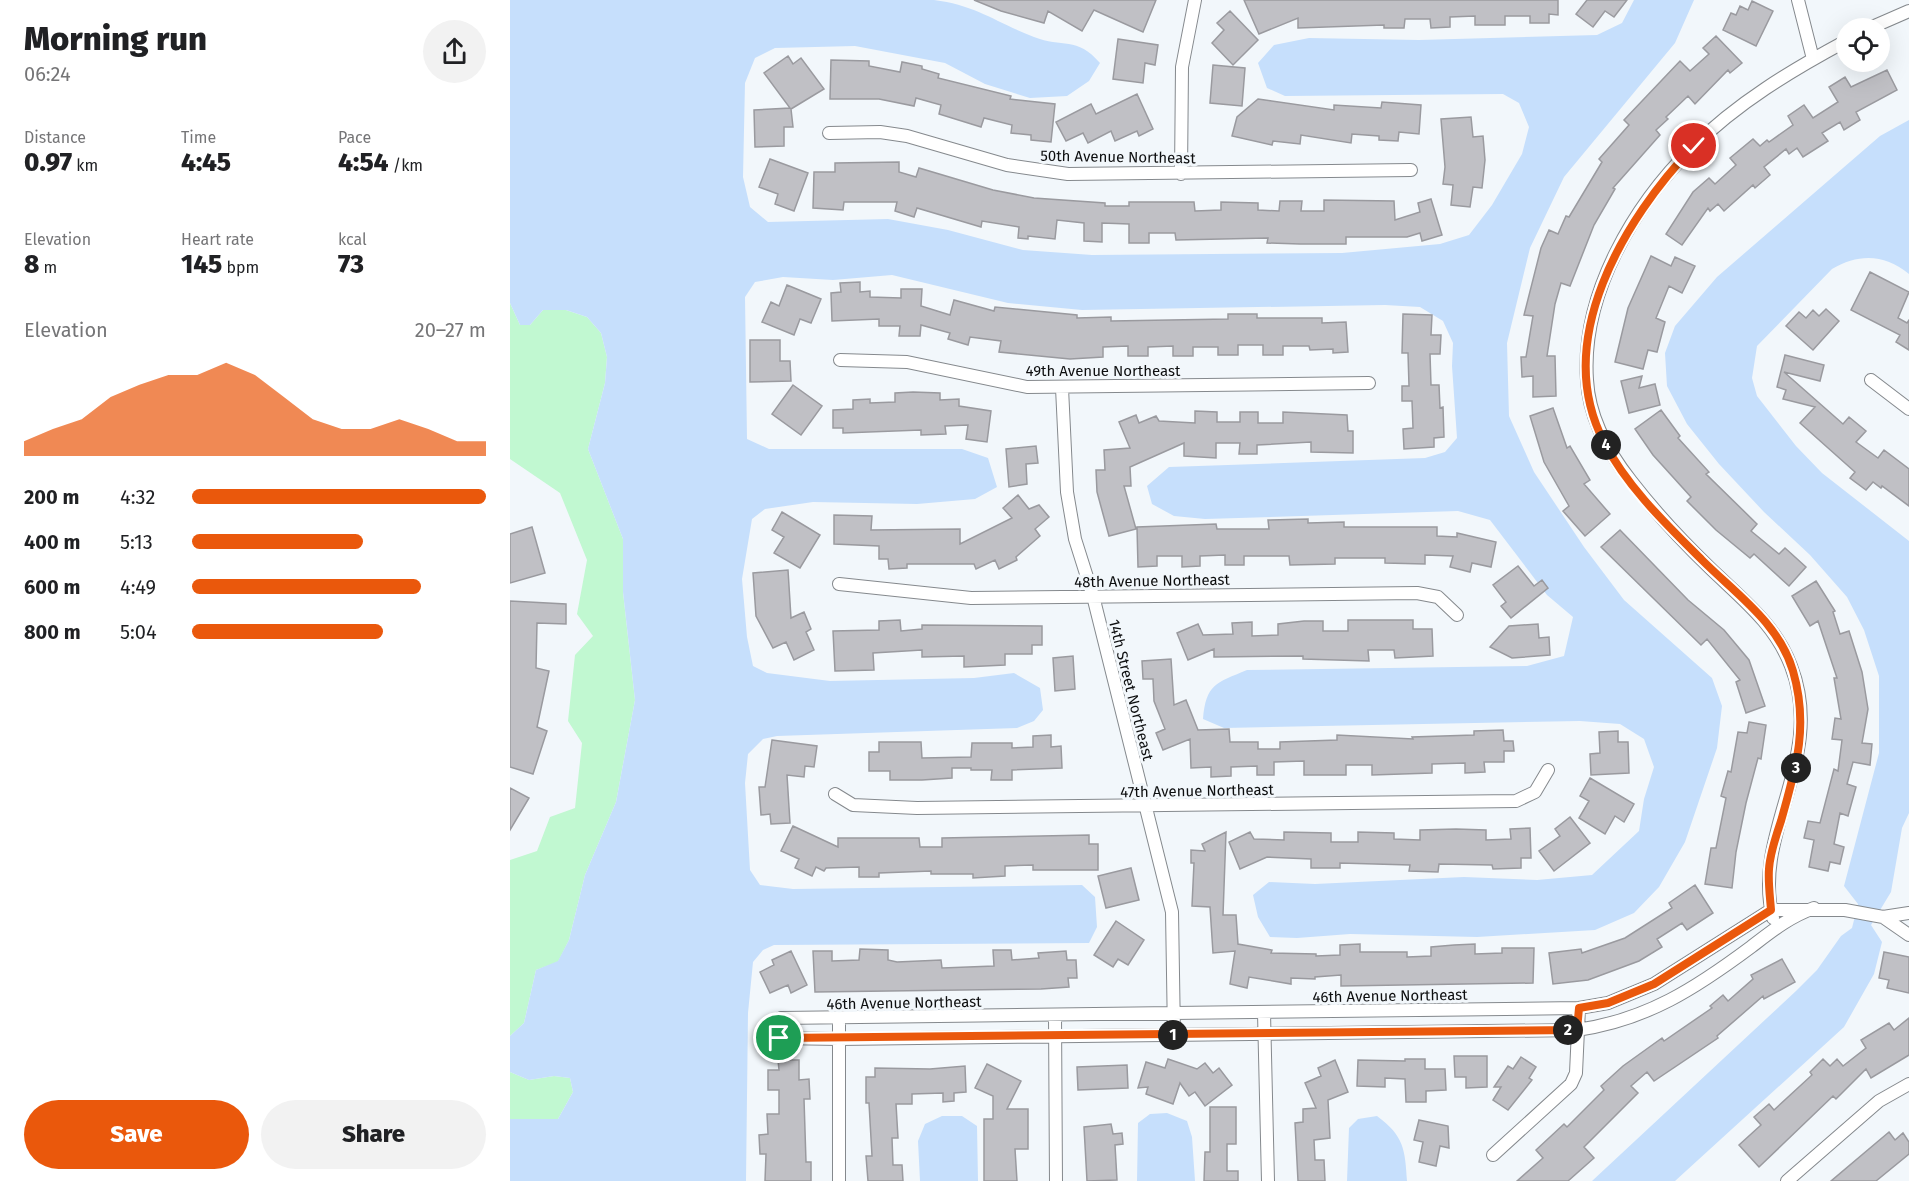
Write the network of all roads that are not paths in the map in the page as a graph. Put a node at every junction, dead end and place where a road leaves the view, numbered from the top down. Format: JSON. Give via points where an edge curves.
{"nodes":[{"id":1,"x":1195,"y":0,"type":"edge"},
{"id":2,"x":1798,"y":0,"type":"edge"},
{"id":3,"x":1909,"y":11,"type":"edge"},
{"id":4,"x":1890,"y":19,"type":"edge"},
{"id":5,"x":1836,"y":46,"type":"edge"},
{"id":6,"x":1813,"y":59,"type":"junction"},
{"id":7,"x":829,"y":133,"type":"dead end"},
{"id":8,"x":1411,"y":170,"type":"dead end"},
{"id":9,"x":1181,"y":174,"type":"junction"},
{"id":10,"x":840,"y":360,"type":"dead end"},
{"id":11,"x":1871,"y":380,"type":"dead end"},
{"id":12,"x":1369,"y":383,"type":"dead end"},
{"id":13,"x":1062,"y":388,"type":"junction"},
{"id":14,"x":1909,"y":409,"type":"edge"},
{"id":15,"x":839,"y":584,"type":"dead end"},
{"id":16,"x":1093,"y":596,"type":"junction"},
{"id":17,"x":1457,"y":615,"type":"dead end"},
{"id":18,"x":1548,"y":770,"type":"dead end"},
{"id":19,"x":835,"y":794,"type":"dead end"},
{"id":20,"x":1145,"y":807,"type":"junction"},
{"id":21,"x":1814,"y":908,"type":"junction"},
{"id":22,"x":1771,"y":910,"type":"junction"},
{"id":23,"x":1909,"y":913,"type":"edge"},
{"id":24,"x":1883,"y":917,"type":"junction"},
{"id":25,"x":1776,"y":928,"type":"junction"},
{"id":26,"x":1909,"y":935,"type":"edge"},
{"id":27,"x":1579,"y":1008,"type":"junction"},
{"id":28,"x":1264,"y":1013,"type":"junction"},
{"id":29,"x":1174,"y":1014,"type":"junction"},
{"id":30,"x":1056,"y":1016,"type":"junction"},
{"id":31,"x":839,"y":1018,"type":"junction"},
{"id":32,"x":1577,"y":1030,"type":"junction"},
{"id":33,"x":1265,"y":1034,"type":"junction"},
{"id":34,"x":1174,"y":1035,"type":"junction"},
{"id":35,"x":1056,"y":1037,"type":"junction"},
{"id":36,"x":839,"y":1039,"type":"junction"},
{"id":37,"x":1909,"y":1084,"type":"edge"},
{"id":38,"x":1493,"y":1155,"type":"dead end"},
{"id":39,"x":839,"y":1181,"type":"edge"},
{"id":40,"x":1056,"y":1181,"type":"edge"},
{"id":41,"x":1268,"y":1181,"type":"edge"},
{"id":42,"x":1786,"y":1181,"type":"edge"}],
"edges":[{"from":1,"to":9,"type":"street","via":[[1182,67]]},
{"from":2,"to":6,"type":"street"},
{"from":3,"to":4,"type":"street"},
{"from":5,"to":6,"type":"street"},
{"from":6,"to":22,"type":"street","via":[[1750,99],[1672,169],[1618,250],[1597,301],[1586,358],[1590,403],[1614,458],[1670,528],[1756,610],[1793,669],[1800,712],[1800,748],[1769,869]]},
{"from":7,"to":9,"type":"street","name":"50th Avenue Northeast","via":[[908,136],[1037,171]]},
{"from":8,"to":9,"type":"street","name":"50th Avenue Northeast"},
{"from":10,"to":13,"type":"street","name":"49th Avenue Northeast","via":[[907,362],[1027,387]]},
{"from":11,"to":14,"type":"street"},
{"from":12,"to":13,"type":"street","name":"49th Avenue Northeast"},
{"from":13,"to":16,"type":"street","name":"14th Street Northeast","via":[[1067,492],[1075,539]]},
{"from":15,"to":16,"type":"street","name":"48th Avenue Northeast","via":[[971,598]]},
{"from":16,"to":17,"type":"street","name":"48th Avenue Northeast","via":[[1417,593],[1438,597]]},
{"from":16,"to":20,"type":"street","name":"14th Street Northeast"},
{"from":18,"to":20,"type":"street","name":"47th Avenue Northeast","via":[[1535,792],[1516,801]]},
{"from":19,"to":20,"type":"street","name":"47th Avenue Northeast","via":[[853,805],[917,808]]},
{"from":20,"to":29,"type":"street","name":"14th Street Northeast","via":[[1172,912]]},
{"from":21,"to":22,"type":"street","name":"46th Avenue Northeast"},
{"from":21,"to":24,"type":"street","name":"46th Avenue Northeast"},
{"from":21,"to":25,"type":"street","name":"46th Avenue Northeast"},
{"from":22,"to":25,"type":"street"},
{"from":22,"to":27,"type":"street","name":"46th Avenue Northeast","via":[[1654,984],[1608,1003]]},
{"from":23,"to":24,"type":"street","name":"46th Avenue Northeast"},
{"from":24,"to":26,"type":"street","name":"46th Avenue Northeast"},
{"from":25,"to":32,"type":"street","name":"46th Avenue Northeast","via":[[1662,1006],[1632,1018]]},
{"from":27,"to":28,"type":"street","name":"46th Avenue Northeast"},
{"from":27,"to":32,"type":"street"},
{"from":28,"to":29,"type":"street","name":"46th Avenue Northeast"},
{"from":28,"to":33,"type":"street"},
{"from":29,"to":30,"type":"street","name":"46th Avenue Northeast"},
{"from":29,"to":34,"type":"street","name":"14th Street Northeast"},
{"from":30,"to":31,"type":"street","name":"46th Avenue Northeast"},
{"from":30,"to":35,"type":"street"},
{"from":31,"to":36,"type":"street"},
{"from":31,"to":36,"type":"street","name":"46th Avenue Northeast","via":[[781,1018],[770,1027],[771,1035],[779,1038]]},
{"from":32,"to":33,"type":"street","name":"46th Avenue Northeast"},
{"from":32,"to":38,"type":"street","via":[[1576,1073],[1571,1084]]},
{"from":33,"to":34,"type":"street","name":"46th Avenue Northeast"},
{"from":33,"to":41,"type":"street"},
{"from":34,"to":35,"type":"street","name":"46th Avenue Northeast"},
{"from":35,"to":36,"type":"street","name":"46th Avenue Northeast"},
{"from":35,"to":40,"type":"street"},
{"from":36,"to":39,"type":"street"},
{"from":37,"to":42,"type":"street","via":[[1879,1101]]}]}
